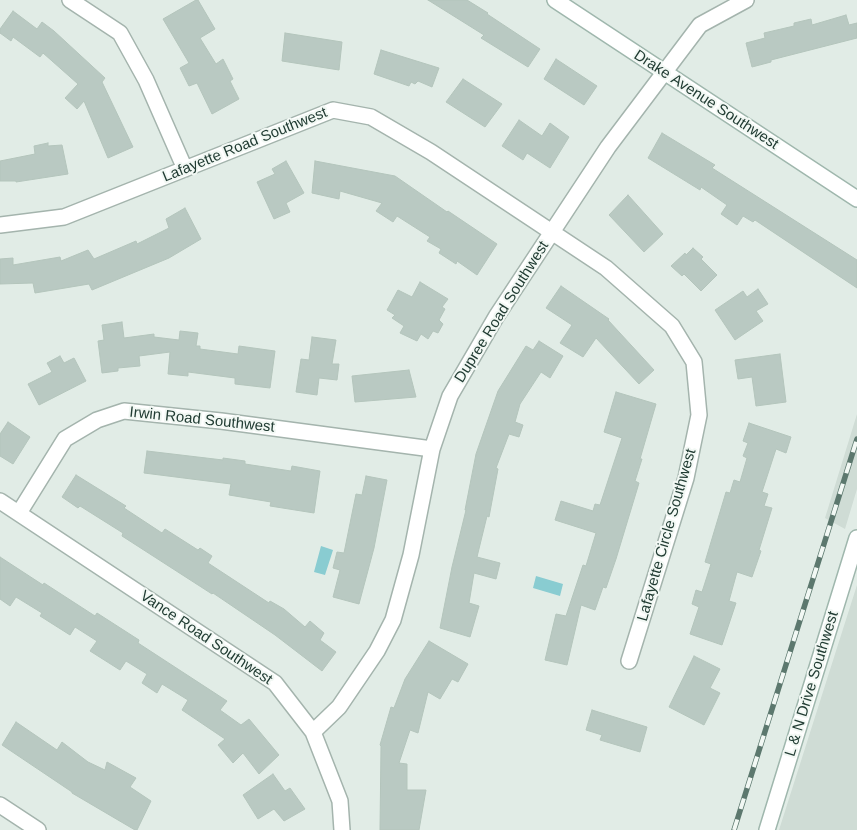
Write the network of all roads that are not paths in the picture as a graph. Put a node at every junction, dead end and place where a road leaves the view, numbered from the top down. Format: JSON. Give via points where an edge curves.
{"nodes":[{"id":1,"x":70,"y":0,"type":"edge"},
{"id":2,"x":555,"y":0,"type":"edge"},
{"id":3,"x":743,"y":1,"type":"edge"},
{"id":4,"x":664,"y":72,"type":"junction"},
{"id":5,"x":185,"y":169,"type":"junction"},
{"id":6,"x":857,"y":199,"type":"edge"},
{"id":7,"x":0,"y":225,"type":"edge"},
{"id":8,"x":552,"y":232,"type":"junction"},
{"id":9,"x":648,"y":305,"type":"joint"},
{"id":10,"x":432,"y":449,"type":"junction"},
{"id":11,"x":0,"y":501,"type":"edge"},
{"id":12,"x":19,"y":513,"type":"junction"},
{"id":13,"x":857,"y":538,"type":"edge"},
{"id":14,"x":629,"y":661,"type":"dead end"},
{"id":15,"x":313,"y":732,"type":"junction"},
{"id":16,"x":0,"y":805,"type":"edge"},
{"id":17,"x":38,"y":830,"type":"edge"},
{"id":18,"x":342,"y":830,"type":"edge"},
{"id":19,"x":767,"y":830,"type":"edge"}],
"edges":[{"from":1,"to":5,"type":"street","via":[[120,33],[146,80]]},
{"from":2,"to":4,"type":"street","name":"Drake Avenue Southwest"},
{"from":3,"to":4,"type":"street","name":"Dupree Road Southwest","via":[[700,25]]},
{"from":4,"to":6,"type":"street","name":"Drake Avenue Southwest"},
{"from":4,"to":8,"type":"street","name":"Dupree Road Southwest","via":[[608,147]]},
{"from":5,"to":7,"type":"street","name":"Lafayette Road Southwest","via":[[64,216]]},
{"from":5,"to":8,"type":"street","name":"Lafayette Road Southwest","via":[[333,110],[371,117],[431,152]]},
{"from":8,"to":9,"type":"street","name":"Lafayette Road Southwest","via":[[606,268]]},
{"from":8,"to":10,"type":"street","name":"Dupree Road Southwest","via":[[496,316],[450,396]]},
{"from":9,"to":14,"type":"street","name":"Lafayette Circle Southwest","via":[[672,326],[694,362],[699,415],[686,478]]},
{"from":10,"to":12,"type":"street","name":"Irwin Road Southwest","via":[[221,420],[124,411],[98,420],[65,439]]},
{"from":10,"to":15,"type":"street","name":"Dupree Road Southwest","via":[[411,555],[393,620],[377,651],[339,707]]},
{"from":11,"to":12,"type":"street","name":"Vance Road Southwest"},
{"from":12,"to":15,"type":"street","name":"Vance Road Southwest","via":[[275,683]]},
{"from":13,"to":19,"type":"street","name":"L & N Drive Southwest"},
{"from":15,"to":18,"type":"street","name":"Vance Road Southwest","via":[[340,801]]},
{"from":16,"to":17,"type":"street"}]}
